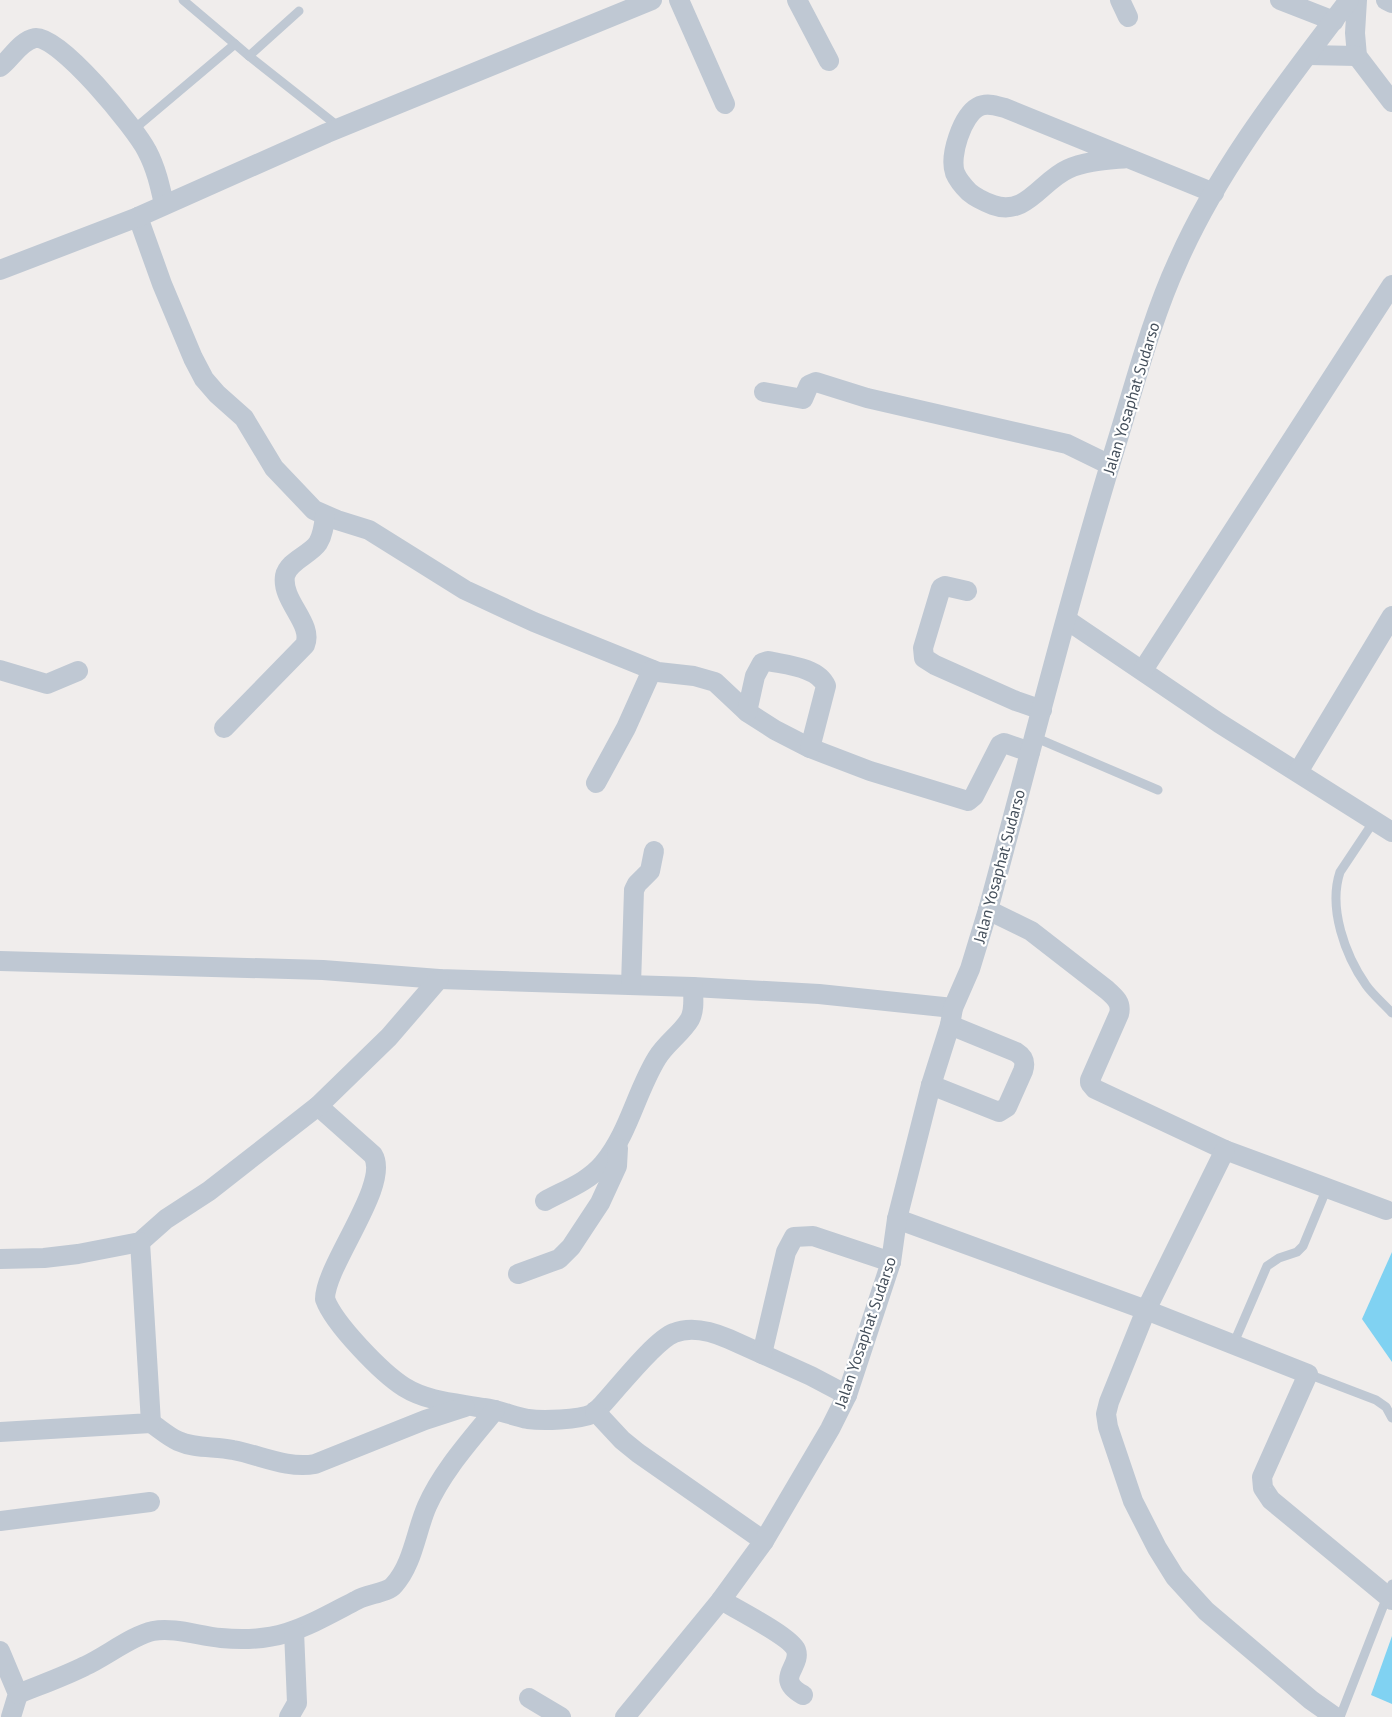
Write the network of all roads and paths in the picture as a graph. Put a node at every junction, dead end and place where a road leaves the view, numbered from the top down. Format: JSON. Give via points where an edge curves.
{"nodes":[{"id":1,"x":183,"y":0,"type":"edge"},
{"id":2,"x":652,"y":0,"type":"edge"},
{"id":3,"x":679,"y":0,"type":"edge"},
{"id":4,"x":797,"y":0,"type":"edge"},
{"id":5,"x":1280,"y":0,"type":"edge"},
{"id":6,"x":1350,"y":0,"type":"edge"},
{"id":7,"x":1357,"y":0,"type":"edge"},
{"id":8,"x":1386,"y":0,"type":"edge"},
{"id":9,"x":1392,"y":3,"type":"edge"},
{"id":10,"x":299,"y":11,"type":"dead end"},
{"id":11,"x":1334,"y":21,"type":"junction"},
{"id":12,"x":233,"y":45,"type":"junction"},
{"id":13,"x":1308,"y":55,"type":"junction"},
{"id":14,"x":249,"y":56,"type":"junction"},
{"id":15,"x":1357,"y":56,"type":"junction"},
{"id":16,"x":829,"y":61,"type":"dead end"},
{"id":17,"x":0,"y":67,"type":"edge"},
{"id":18,"x":1392,"y":102,"type":"edge"},
{"id":19,"x":725,"y":104,"type":"dead end"},
{"id":20,"x":133,"y":130,"type":"junction"},
{"id":21,"x":329,"y":133,"type":"junction"},
{"id":22,"x":1127,"y":158,"type":"junction"},
{"id":23,"x":1214,"y":193,"type":"junction"},
{"id":24,"x":164,"y":204,"type":"junction"},
{"id":25,"x":138,"y":217,"type":"junction"},
{"id":26,"x":0,"y":270,"type":"edge"},
{"id":27,"x":1392,"y":285,"type":"edge"},
{"id":28,"x":764,"y":392,"type":"dead end"},
{"id":29,"x":1098,"y":459,"type":"junction"},
{"id":30,"x":325,"y":516,"type":"junction"},
{"id":31,"x":967,"y":591,"type":"dead end"},
{"id":32,"x":1392,"y":616,"type":"edge"},
{"id":33,"x":1066,"y":620,"type":"junction"},
{"id":34,"x":0,"y":670,"type":"edge"},
{"id":35,"x":652,"y":670,"type":"junction"},
{"id":36,"x":1143,"y":670,"type":"junction"},
{"id":37,"x":78,"y":671,"type":"dead end"},
{"id":38,"x":1030,"y":705,"type":"junction"},
{"id":39,"x":747,"y":712,"type":"junction"},
{"id":40,"x":224,"y":728,"type":"dead end"},
{"id":41,"x":1032,"y":745,"type":"junction"},
{"id":42,"x":810,"y":748,"type":"junction"},
{"id":43,"x":1298,"y":772,"type":"junction"},
{"id":44,"x":596,"y":783,"type":"dead end"},
{"id":45,"x":1158,"y":790,"type":"dead end"},
{"id":46,"x":1374,"y":821,"type":"junction"},
{"id":47,"x":1392,"y":832,"type":"edge"},
{"id":48,"x":654,"y":851,"type":"dead end"},
{"id":49,"x":988,"y":910,"type":"junction"},
{"id":50,"x":0,"y":961,"type":"edge"},
{"id":51,"x":439,"y":979,"type":"junction"},
{"id":52,"x":631,"y":985,"type":"junction"},
{"id":53,"x":693,"y":987,"type":"junction"},
{"id":54,"x":1392,"y":1013,"type":"edge"},
{"id":55,"x":952,"y":1017,"type":"junction"},
{"id":56,"x":931,"y":1085,"type":"junction"},
{"id":57,"x":318,"y":1106,"type":"junction"},
{"id":58,"x":618,"y":1145,"type":"junction"},
{"id":59,"x":1225,"y":1150,"type":"junction"},
{"id":60,"x":1327,"y":1188,"type":"junction"},
{"id":61,"x":545,"y":1201,"type":"dead end"},
{"id":62,"x":1386,"y":1210,"type":"dead end"},
{"id":63,"x":897,"y":1219,"type":"junction"},
{"id":64,"x":140,"y":1242,"type":"junction"},
{"id":65,"x":0,"y":1259,"type":"edge"},
{"id":66,"x":891,"y":1262,"type":"junction"},
{"id":67,"x":518,"y":1274,"type":"dead end"},
{"id":68,"x":1146,"y":1310,"type":"junction"},
{"id":69,"x":1233,"y":1345,"type":"junction"},
{"id":70,"x":762,"y":1354,"type":"junction"},
{"id":71,"x":1308,"y":1374,"type":"junction"},
{"id":72,"x":847,"y":1395,"type":"junction"},
{"id":73,"x":469,"y":1406,"type":"junction"},
{"id":74,"x":495,"y":1410,"type":"junction"},
{"id":75,"x":595,"y":1411,"type":"junction"},
{"id":76,"x":1392,"y":1418,"type":"edge"},
{"id":77,"x":151,"y":1423,"type":"junction"},
{"id":78,"x":0,"y":1432,"type":"edge"},
{"id":79,"x":150,"y":1502,"type":"dead end"},
{"id":80,"x":0,"y":1521,"type":"edge"},
{"id":81,"x":764,"y":1541,"type":"junction"},
{"id":82,"x":1390,"y":1594,"type":"edge"},
{"id":83,"x":721,"y":1600,"type":"junction"},
{"id":84,"x":294,"y":1631,"type":"junction"},
{"id":85,"x":0,"y":1651,"type":"edge"},
{"id":86,"x":18,"y":1694,"type":"junction"},
{"id":87,"x":803,"y":1695,"type":"dead end"},
{"id":88,"x":529,"y":1698,"type":"dead end"},
{"id":89,"x":11,"y":1717,"type":"edge"},
{"id":90,"x":289,"y":1717,"type":"edge"},
{"id":91,"x":561,"y":1717,"type":"edge"},
{"id":92,"x":625,"y":1717,"type":"edge"},
{"id":93,"x":1335,"y":1717,"type":"edge"},
{"id":94,"x":1340,"y":1717,"type":"edge"}],
"edges":[{"from":1,"to":12,"type":"lane"},
{"from":2,"to":21,"type":"street"},
{"from":3,"to":19,"type":"street"},
{"from":4,"to":16,"type":"street"},
{"from":5,"to":11,"type":"street"},
{"from":6,"to":11,"type":"street","name":"Jalan Yosaphat Sudarso"},
{"from":7,"to":15,"type":"street"},
{"from":8,"to":9,"type":"street"},
{"from":10,"to":14,"type":"lane"},
{"from":11,"to":13,"type":"street","name":"Jalan Yosaphat Sudarso"},
{"from":12,"to":14,"type":"lane"},
{"from":12,"to":20,"type":"lane"},
{"from":13,"to":15,"type":"street"},
{"from":13,"to":23,"type":"street","name":"Jalan Yosaphat Sudarso"},
{"from":14,"to":21,"type":"lane"},
{"from":15,"to":18,"type":"street"},
{"from":17,"to":20,"type":"street","via":[[32,39],[47,40],[83,71]]},
{"from":20,"to":24,"type":"street","via":[[156,172]]},
{"from":21,"to":24,"type":"street"},
{"from":22,"to":22,"type":"street","via":[[989,104],[976,108],[964,122],[954,165],[956,175],[969,192],[991,205],[1011,208],[1022,205],[1070,168]]},
{"from":22,"to":23,"type":"street"},
{"from":23,"to":29,"type":"street","name":"Jalan Yosaphat Sudarso","via":[[1178,261]]},
{"from":24,"to":25,"type":"street"},
{"from":25,"to":26,"type":"street"},
{"from":25,"to":30,"type":"street","via":[[166,294],[204,379],[244,418],[280,475]]},
{"from":27,"to":36,"type":"street"},
{"from":28,"to":29,"type":"street","via":[[803,399],[809,385],[816,382],[867,398],[1066,444]]},
{"from":29,"to":33,"type":"street","name":"Jalan Yosaphat Sudarso","via":[[1086,545]]},
{"from":30,"to":35,"type":"street","via":[[369,530],[465,590]]},
{"from":30,"to":40,"type":"street","via":[[318,543],[286,574],[286,590],[308,635],[305,645]]},
{"from":31,"to":38,"type":"street","via":[[941,588],[922,648],[923,656],[932,664]]},
{"from":32,"to":43,"type":"street"},
{"from":33,"to":36,"type":"street"},
{"from":33,"to":38,"type":"street","name":"Jalan Yosaphat Sudarso"},
{"from":34,"to":37,"type":"street","via":[[47,684]]},
{"from":35,"to":39,"type":"street","via":[[716,682]]},
{"from":35,"to":44,"type":"street"},
{"from":36,"to":43,"type":"street"},
{"from":38,"to":41,"type":"street","name":"Jalan Yosaphat Sudarso"},
{"from":39,"to":42,"type":"street"},
{"from":39,"to":42,"type":"street","via":[[762,663],[768,661],[814,673],[826,686]]},
{"from":41,"to":42,"type":"street","via":[[1000,745],[968,801]]},
{"from":41,"to":45,"type":"lane"},
{"from":41,"to":49,"type":"street","name":"Jalan Yosaphat Sudarso"},
{"from":43,"to":46,"type":"street"},
{"from":46,"to":47,"type":"street"},
{"from":46,"to":54,"type":"lane","via":[[1340,872],[1336,902],[1348,951],[1366,985]]},
{"from":48,"to":52,"type":"street","via":[[650,871],[634,890]]},
{"from":49,"to":55,"type":"street","name":"Jalan Yosaphat Sudarso"},
{"from":49,"to":59,"type":"street","via":[[1030,931],[1117,1000],[1119,1014],[1090,1080],[1093,1087]]},
{"from":50,"to":51,"type":"street","via":[[323,970]]},
{"from":51,"to":52,"type":"street"},
{"from":51,"to":57,"type":"street","via":[[388,1037]]},
{"from":52,"to":53,"type":"street"},
{"from":53,"to":55,"type":"street","via":[[819,994]]},
{"from":53,"to":58,"type":"street","via":[[689,1020],[657,1059]]},
{"from":55,"to":56,"type":"street","name":"Jalan Yosaphat Sudarso"},
{"from":55,"to":56,"type":"street","via":[[1016,1052],[1025,1065],[1007,1107],[999,1112]]},
{"from":56,"to":63,"type":"street","name":"Jalan Yosaphat Sudarso"},
{"from":57,"to":64,"type":"street"},
{"from":57,"to":73,"type":"street","via":[[374,1155],[377,1166],[361,1216],[328,1285],[327,1303],[345,1330],[404,1387],[420,1395]]},
{"from":58,"to":61,"type":"street","via":[[594,1173]]},
{"from":58,"to":67,"type":"street","via":[[613,1173],[571,1247],[558,1259]]},
{"from":59,"to":60,"type":"street"},
{"from":59,"to":68,"type":"street"},
{"from":60,"to":62,"type":"street"},
{"from":60,"to":69,"type":"lane","via":[[1303,1246],[1267,1266]]},
{"from":63,"to":66,"type":"street","name":"Jalan Yosaphat Sudarso"},
{"from":63,"to":68,"type":"street"},
{"from":64,"to":65,"type":"street","via":[[78,1254]]},
{"from":64,"to":77,"type":"street"},
{"from":66,"to":70,"type":"street","via":[[813,1236],[794,1237],[786,1252]]},
{"from":66,"to":72,"type":"street","name":"Jalan Yosaphat Sudarso"},
{"from":68,"to":69,"type":"street"},
{"from":68,"to":93,"type":"street","via":[[1106,1414],[1133,1501],[1175,1577],[1206,1611]]},
{"from":69,"to":71,"type":"street"},
{"from":70,"to":72,"type":"street"},
{"from":70,"to":75,"type":"street","via":[[716,1334],[676,1332],[657,1344]]},
{"from":71,"to":76,"type":"lane","via":[[1377,1400]]},
{"from":71,"to":82,"type":"street","via":[[1262,1477],[1263,1488],[1270,1500]]},
{"from":72,"to":81,"type":"street","name":"Jalan Yosaphat Sudarso"},
{"from":73,"to":74,"type":"street"},
{"from":73,"to":77,"type":"street","via":[[306,1466],[231,1449],[187,1444]]},
{"from":74,"to":75,"type":"street","via":[[530,1419],[575,1418]]},
{"from":74,"to":84,"type":"street","via":[[436,1488],[405,1568],[393,1587],[369,1594]]},
{"from":75,"to":81,"type":"street","via":[[638,1453]]},
{"from":77,"to":78,"type":"street"},
{"from":79,"to":80,"type":"street"},
{"from":81,"to":83,"type":"street","name":"Jalan Yosaphat Sudarso"},
{"from":82,"to":94,"type":"lane"},
{"from":83,"to":87,"type":"street","via":[[794,1647],[796,1657],[790,1682]]},
{"from":83,"to":92,"type":"street","name":"Jalan Yosaphat Sudarso"},
{"from":84,"to":86,"type":"street","via":[[245,1640],[150,1632],[85,1666]]},
{"from":84,"to":90,"type":"street","via":[[297,1703]]},
{"from":85,"to":86,"type":"street"},
{"from":86,"to":89,"type":"street"},
{"from":88,"to":91,"type":"street"}]}
